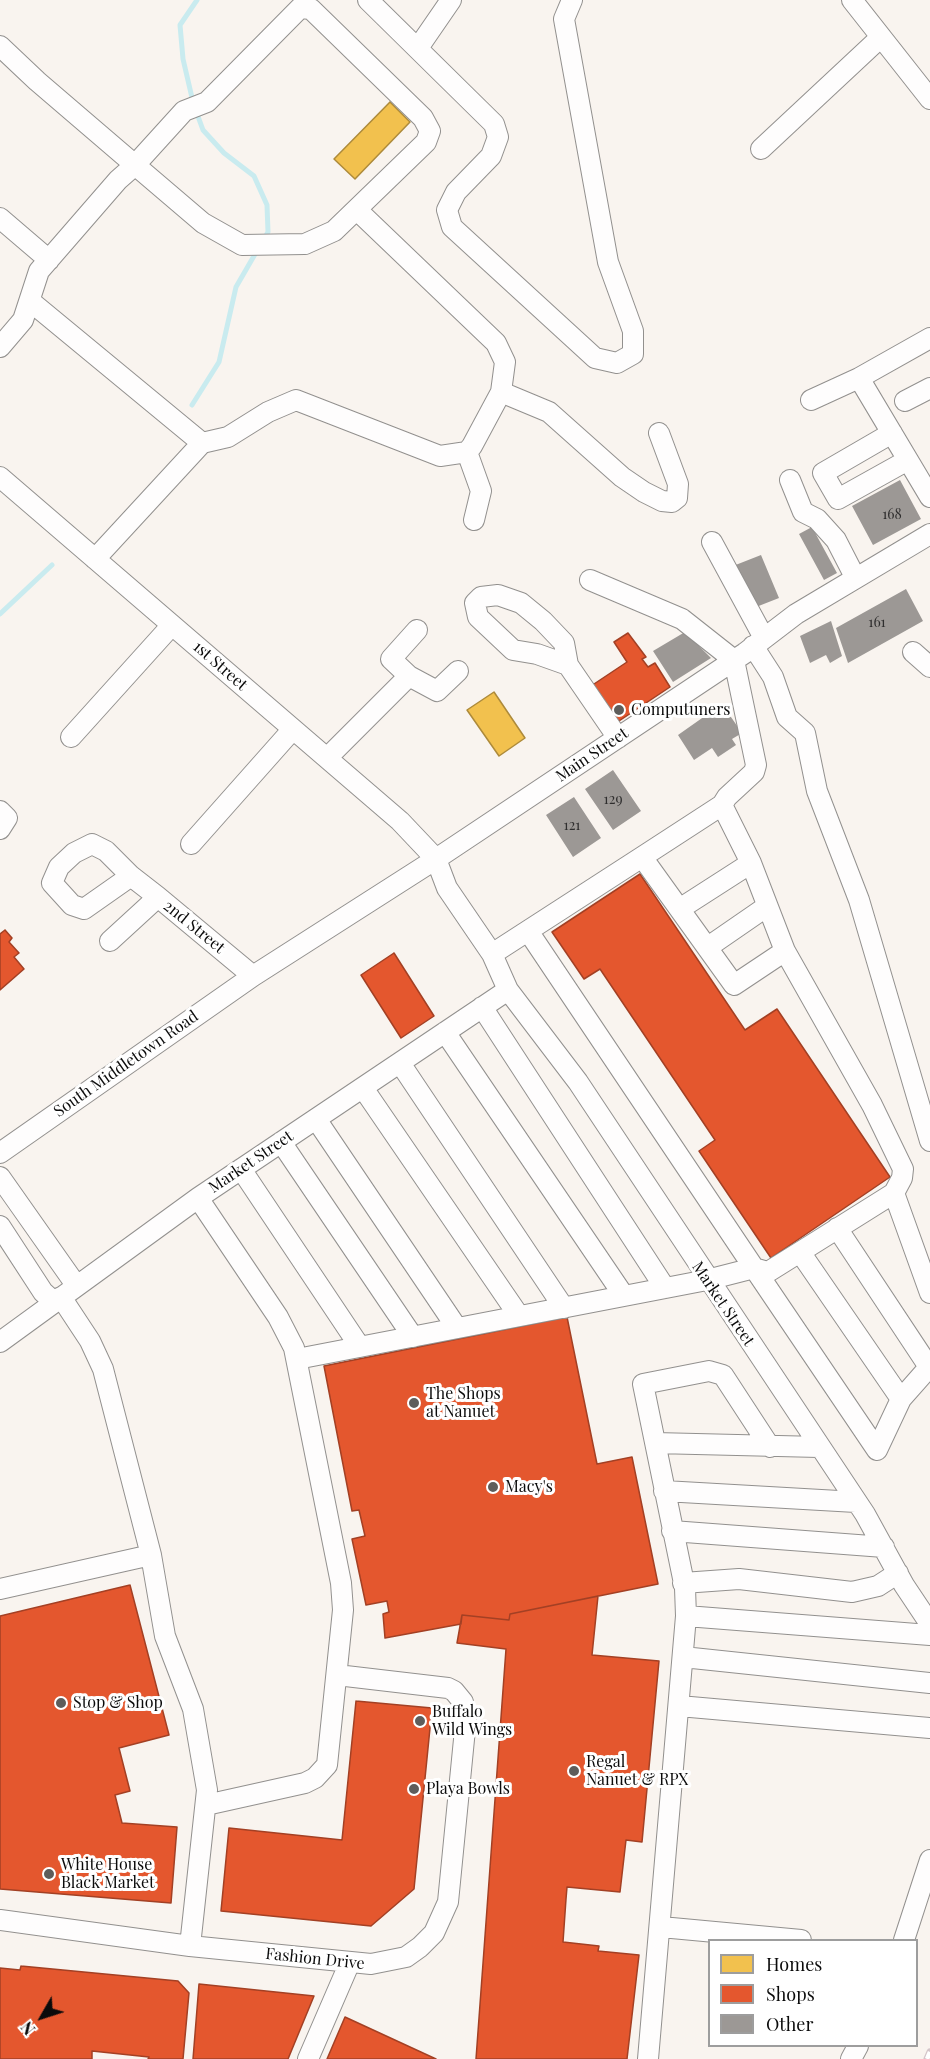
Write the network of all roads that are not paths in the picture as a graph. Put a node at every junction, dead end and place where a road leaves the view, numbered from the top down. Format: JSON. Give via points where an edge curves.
{"nodes":[{"id":1,"x":368,"y":0,"type":"edge"},
{"id":2,"x":451,"y":0,"type":"edge"},
{"id":3,"x":572,"y":0,"type":"edge"},
{"id":4,"x":852,"y":0,"type":"edge"},
{"id":5,"x":881,"y":36,"type":"junction"},
{"id":6,"x":0,"y":46,"type":"edge"},
{"id":7,"x":418,"y":48,"type":"junction"},
{"id":8,"x":930,"y":99,"type":"edge"},
{"id":9,"x":762,"y":149,"type":"dead end"},
{"id":10,"x":135,"y":165,"type":"junction"},
{"id":11,"x":357,"y":210,"type":"junction"},
{"id":12,"x":0,"y":218,"type":"edge"},
{"id":13,"x":49,"y":260,"type":"junction"},
{"id":14,"x":30,"y":301,"type":"junction"},
{"id":15,"x":930,"y":338,"type":"edge"},
{"id":16,"x":0,"y":347,"type":"edge"},
{"id":17,"x":859,"y":378,"type":"junction"},
{"id":18,"x":930,"y":388,"type":"edge"},
{"id":19,"x":501,"y":392,"type":"junction"},
{"id":20,"x":811,"y":400,"type":"dead end"},
{"id":21,"x":905,"y":401,"type":"dead end"},
{"id":22,"x":659,"y":433,"type":"dead end"},
{"id":23,"x":892,"y":433,"type":"junction"},
{"id":24,"x":202,"y":443,"type":"junction"},
{"id":25,"x":467,"y":452,"type":"junction"},
{"id":26,"x":908,"y":460,"type":"junction"},
{"id":27,"x":0,"y":477,"type":"edge"},
{"id":28,"x":790,"y":480,"type":"dead end"},
{"id":29,"x":930,"y":497,"type":"edge"},
{"id":30,"x":474,"y":520,"type":"dead end"},
{"id":31,"x":930,"y":534,"type":"edge"},
{"id":32,"x":712,"y":542,"type":"dead end"},
{"id":33,"x":95,"y":559,"type":"junction"},
{"id":34,"x":855,"y":577,"type":"junction"},
{"id":35,"x":590,"y":580,"type":"dead end"},
{"id":36,"x":172,"y":625,"type":"junction"},
{"id":37,"x":417,"y":630,"type":"dead end"},
{"id":38,"x":759,"y":642,"type":"junction"},
{"id":39,"x":913,"y":652,"type":"dead end"},
{"id":40,"x":734,"y":660,"type":"junction"},
{"id":41,"x":568,"y":665,"type":"junction"},
{"id":42,"x":930,"y":667,"type":"edge"},
{"id":43,"x":458,"y":671,"type":"dead end"},
{"id":44,"x":409,"y":676,"type":"junction"},
{"id":45,"x":292,"y":729,"type":"junction"},
{"id":46,"x":71,"y":737,"type":"dead end"},
{"id":47,"x":618,"y":738,"type":"junction"},
{"id":48,"x":327,"y":758,"type":"junction"},
{"id":49,"x":722,"y":806,"type":"junction"},
{"id":50,"x":0,"y":811,"type":"edge"},
{"id":51,"x":0,"y":829,"type":"edge"},
{"id":52,"x":191,"y":844,"type":"dead end"},
{"id":53,"x":642,"y":857,"type":"junction"},
{"id":54,"x":436,"y":860,"type":"junction"},
{"id":55,"x":751,"y":863,"type":"junction"},
{"id":56,"x":131,"y":876,"type":"dead end"},
{"id":57,"x":158,"y":897,"type":"junction"},
{"id":58,"x":766,"y":907,"type":"junction"},
{"id":59,"x":681,"y":908,"type":"junction"},
{"id":60,"x":528,"y":931,"type":"junction"},
{"id":61,"x":110,"y":941,"type":"dead end"},
{"id":62,"x":708,"y":947,"type":"junction"},
{"id":63,"x":785,"y":951,"type":"junction"},
{"id":64,"x":492,"y":954,"type":"junction"},
{"id":65,"x":253,"y":976,"type":"junction"},
{"id":66,"x":508,"y":990,"type":"junction"},
{"id":67,"x":482,"y":1007,"type":"junction"},
{"id":68,"x":445,"y":1032,"type":"junction"},
{"id":69,"x":400,"y":1063,"type":"junction"},
{"id":70,"x":363,"y":1088,"type":"junction"},
{"id":71,"x":316,"y":1119,"type":"junction"},
{"id":72,"x":930,"y":1141,"type":"edge"},
{"id":73,"x":281,"y":1142,"type":"junction"},
{"id":74,"x":0,"y":1153,"type":"edge"},
{"id":75,"x":241,"y":1169,"type":"junction"},
{"id":76,"x":0,"y":1178,"type":"edge"},
{"id":77,"x":894,"y":1193,"type":"junction"},
{"id":78,"x":198,"y":1198,"type":"junction"},
{"id":79,"x":0,"y":1226,"type":"edge"},
{"id":80,"x":837,"y":1228,"type":"junction"},
{"id":81,"x":800,"y":1252,"type":"junction"},
{"id":82,"x":754,"y":1268,"type":"junction"},
{"id":83,"x":707,"y":1280,"type":"junction"},
{"id":84,"x":76,"y":1285,"type":"junction"},
{"id":85,"x":665,"y":1288,"type":"junction"},
{"id":86,"x":930,"y":1293,"type":"edge"},
{"id":87,"x":624,"y":1296,"type":"junction"},
{"id":88,"x":57,"y":1300,"type":"junction"},
{"id":89,"x":564,"y":1308,"type":"junction"},
{"id":90,"x":519,"y":1316,"type":"junction"},
{"id":91,"x":457,"y":1328,"type":"junction"},
{"id":92,"x":413,"y":1337,"type":"junction"},
{"id":93,"x":0,"y":1342,"type":"edge"},
{"id":94,"x":360,"y":1347,"type":"junction"},
{"id":95,"x":297,"y":1359,"type":"junction"},
{"id":96,"x":930,"y":1367,"type":"edge"},
{"id":97,"x":901,"y":1399,"type":"junction"},
{"id":98,"x":655,"y":1443,"type":"junction"},
{"id":99,"x":770,"y":1447,"type":"junction"},
{"id":100,"x":819,"y":1447,"type":"junction"},
{"id":101,"x":664,"y":1491,"type":"junction"},
{"id":102,"x":856,"y":1502,"type":"junction"},
{"id":103,"x":672,"y":1531,"type":"junction"},
{"id":104,"x":884,"y":1547,"type":"junction"},
{"id":105,"x":151,"y":1555,"type":"junction"},
{"id":106,"x":898,"y":1573,"type":"junction"},
{"id":107,"x":683,"y":1583,"type":"junction"},
{"id":108,"x":0,"y":1589,"type":"edge"},
{"id":109,"x":687,"y":1616,"type":"junction"},
{"id":110,"x":930,"y":1624,"type":"edge"},
{"id":111,"x":930,"y":1635,"type":"edge"},
{"id":112,"x":683,"y":1657,"type":"junction"},
{"id":113,"x":337,"y":1676,"type":"junction"},
{"id":114,"x":930,"y":1683,"type":"edge"},
{"id":115,"x":679,"y":1706,"type":"junction"},
{"id":116,"x":930,"y":1728,"type":"edge"},
{"id":117,"x":206,"y":1805,"type":"junction"},
{"id":118,"x":930,"y":1860,"type":"edge"},
{"id":119,"x":0,"y":1920,"type":"edge"},
{"id":120,"x":661,"y":1927,"type":"junction"},
{"id":121,"x":781,"y":1939,"type":"edge"},
{"id":122,"x":905,"y":1939,"type":"edge"},
{"id":123,"x":190,"y":1946,"type":"junction"},
{"id":124,"x":350,"y":1962,"type":"junction"},
{"id":125,"x":309,"y":2059,"type":"edge"},
{"id":126,"x":648,"y":2059,"type":"edge"}],
"edges":[{"from":1,"to":7,"type":"street"},
{"from":2,"to":7,"type":"street"},
{"from":3,"to":7,"type":"street","via":[[564,19],[608,262],[633,331],[633,354],[617,363],[595,358],[452,227],[447,210],[456,192],[491,156],[498,137],[494,124]]},
{"from":4,"to":5,"type":"street"},
{"from":5,"to":8,"type":"street"},
{"from":5,"to":9,"type":"street"},
{"from":6,"to":10,"type":"street"},
{"from":10,"to":11,"type":"street","via":[[203,223],[242,245],[305,244],[334,231]]},
{"from":10,"to":11,"type":"street","via":[[184,111],[207,102],[300,8],[311,9],[423,118],[430,130],[426,142]]},
{"from":10,"to":13,"type":"street"},
{"from":11,"to":19,"type":"street","via":[[496,344],[506,362]]},
{"from":12,"to":13,"type":"street"},
{"from":13,"to":14,"type":"street","via":[[39,271]]},
{"from":14,"to":16,"type":"street","via":[[23,320]]},
{"from":14,"to":24,"type":"street"},
{"from":15,"to":17,"type":"street"},
{"from":17,"to":20,"type":"street"},
{"from":17,"to":23,"type":"street"},
{"from":18,"to":21,"type":"street"},
{"from":19,"to":22,"type":"street","via":[[549,412],[622,477],[644,492],[672,502],[677,498],[678,484]]},
{"from":19,"to":25,"type":"street"},
{"from":23,"to":26,"type":"street"},
{"from":23,"to":26,"type":"street","via":[[823,473],[838,499]]},
{"from":24,"to":25,"type":"street","via":[[228,437],[296,400],[440,456]]},
{"from":24,"to":33,"type":"street"},
{"from":25,"to":30,"type":"street","via":[[481,491]]},
{"from":26,"to":29,"type":"street"},
{"from":27,"to":33,"type":"street","name":"1st Street"},
{"from":28,"to":34,"type":"street","via":[[803,512],[817,519],[836,540]]},
{"from":31,"to":34,"type":"street","name":"Main Street"},
{"from":32,"to":38,"type":"street"},
{"from":33,"to":36,"type":"street","name":"1st Street"},
{"from":34,"to":38,"type":"street","name":"Main Street"},
{"from":35,"to":40,"type":"street","via":[[682,619]]},
{"from":36,"to":45,"type":"street","name":"1st Street"},
{"from":36,"to":46,"type":"street"},
{"from":37,"to":44,"type":"street","via":[[391,659]]},
{"from":38,"to":40,"type":"street","name":"Main Street"},
{"from":38,"to":72,"type":"street","via":[[787,717],[805,733],[817,791],[859,900]]},
{"from":39,"to":42,"type":"street"},
{"from":40,"to":47,"type":"street","name":"Main Street"},
{"from":40,"to":49,"type":"street","via":[[756,765]]},
{"from":41,"to":41,"type":"street","via":[[564,644],[521,603],[498,595],[481,597],[475,603],[478,617],[513,650]]},
{"from":41,"to":47,"type":"street"},
{"from":43,"to":44,"type":"street","via":[[437,691]]},
{"from":44,"to":48,"type":"street"},
{"from":45,"to":48,"type":"street","name":"1st Street"},
{"from":45,"to":52,"type":"street"},
{"from":47,"to":54,"type":"street","name":"Main Street"},
{"from":48,"to":54,"type":"street","name":"1st Street","via":[[400,821]]},
{"from":49,"to":53,"type":"street"},
{"from":49,"to":55,"type":"street"},
{"from":50,"to":51,"type":"street","via":[[7,818]]},
{"from":53,"to":59,"type":"street"},
{"from":53,"to":60,"type":"street"},
{"from":54,"to":64,"type":"street","name":"Market Street","via":[[447,888]]},
{"from":54,"to":65,"type":"street","name":"Main Street"},
{"from":55,"to":58,"type":"street"},
{"from":55,"to":59,"type":"street"},
{"from":56,"to":57,"type":"street"},
{"from":57,"to":61,"type":"street","name":"2nd Street"},
{"from":57,"to":65,"type":"street","name":"2nd Street"},
{"from":58,"to":62,"type":"street"},
{"from":58,"to":63,"type":"street"},
{"from":59,"to":62,"type":"street"},
{"from":60,"to":64,"type":"street"},
{"from":60,"to":82,"type":"street"},
{"from":62,"to":63,"type":"street","via":[[734,985]]},
{"from":63,"to":77,"type":"street","via":[[872,1105],[903,1169]]},
{"from":64,"to":66,"type":"street","name":"Market Street"},
{"from":65,"to":74,"type":"street","name":"South Middletown Road"},
{"from":66,"to":67,"type":"street","name":"Market Street"},
{"from":66,"to":83,"type":"street","name":"Market Street","via":[[578,1082]]},
{"from":67,"to":68,"type":"street","name":"Market Street"},
{"from":67,"to":85,"type":"street"},
{"from":68,"to":69,"type":"street","name":"Market Street"},
{"from":68,"to":87,"type":"street"},
{"from":69,"to":70,"type":"street","name":"Market Street"},
{"from":69,"to":89,"type":"street"},
{"from":70,"to":71,"type":"street","name":"Market Street"},
{"from":70,"to":90,"type":"street"},
{"from":71,"to":73,"type":"street","name":"Market Street"},
{"from":71,"to":91,"type":"street"},
{"from":73,"to":75,"type":"street","name":"Market Street"},
{"from":73,"to":92,"type":"street"},
{"from":75,"to":78,"type":"street","name":"Market Street"},
{"from":75,"to":94,"type":"street"},
{"from":76,"to":84,"type":"street"},
{"from":77,"to":80,"type":"street"},
{"from":77,"to":86,"type":"street"},
{"from":78,"to":84,"type":"street","name":"Market Street"},
{"from":78,"to":95,"type":"street","via":[[278,1317]]},
{"from":79,"to":88,"type":"street","via":[[43,1292]]},
{"from":80,"to":81,"type":"street"},
{"from":80,"to":96,"type":"street"},
{"from":81,"to":82,"type":"street","via":[[768,1272]]},
{"from":81,"to":97,"type":"street"},
{"from":82,"to":83,"type":"street"},
{"from":82,"to":97,"type":"street","via":[[877,1450]]},
{"from":83,"to":85,"type":"street"},
{"from":83,"to":100,"type":"street","name":"Market Street"},
{"from":84,"to":88,"type":"street","name":"Market Street"},
{"from":85,"to":87,"type":"street"},
{"from":87,"to":89,"type":"street"},
{"from":88,"to":93,"type":"street","name":"Market Street"},
{"from":88,"to":105,"type":"street","via":[[90,1341],[104,1368]]},
{"from":89,"to":90,"type":"street"},
{"from":90,"to":91,"type":"street"},
{"from":91,"to":92,"type":"street"},
{"from":92,"to":94,"type":"street"},
{"from":94,"to":95,"type":"street"},
{"from":95,"to":113,"type":"street","via":[[343,1597]]},
{"from":96,"to":97,"type":"street"},
{"from":98,"to":99,"type":"street"},
{"from":98,"to":99,"type":"street","via":[[643,1384],[709,1371],[723,1375]]},
{"from":98,"to":101,"type":"street"},
{"from":99,"to":100,"type":"street"},
{"from":100,"to":102,"type":"street","name":"Market Street"},
{"from":101,"to":102,"type":"street"},
{"from":101,"to":103,"type":"street"},
{"from":102,"to":104,"type":"street","name":"Market Street"},
{"from":103,"to":104,"type":"street"},
{"from":103,"to":107,"type":"street"},
{"from":104,"to":106,"type":"street","name":"Market Street"},
{"from":105,"to":108,"type":"street"},
{"from":105,"to":117,"type":"street","via":[[165,1636],[193,1709],[206,1774]]},
{"from":106,"to":107,"type":"street","via":[[867,1591],[852,1592],[739,1579]]},
{"from":106,"to":110,"type":"street","name":"Market Street"},
{"from":107,"to":109,"type":"street"},
{"from":109,"to":111,"type":"street"},
{"from":109,"to":112,"type":"street"},
{"from":112,"to":114,"type":"street"},
{"from":112,"to":115,"type":"street"},
{"from":113,"to":117,"type":"street","via":[[329,1757],[322,1772],[305,1783]]},
{"from":113,"to":124,"type":"street","name":"Fashion Drive","via":[[448,1688],[463,1702],[466,1719],[448,1902],[442,1918],[427,1940],[406,1957],[371,1964]]},
{"from":115,"to":116,"type":"street"},
{"from":115,"to":120,"type":"street"},
{"from":117,"to":123,"type":"street"},
{"from":118,"to":122,"type":"street"},
{"from":119,"to":123,"type":"street","name":"Fashion Drive"},
{"from":120,"to":121,"type":"street"},
{"from":120,"to":126,"type":"street"},
{"from":123,"to":124,"type":"street","name":"Fashion Drive"},
{"from":124,"to":125,"type":"street"}]}
